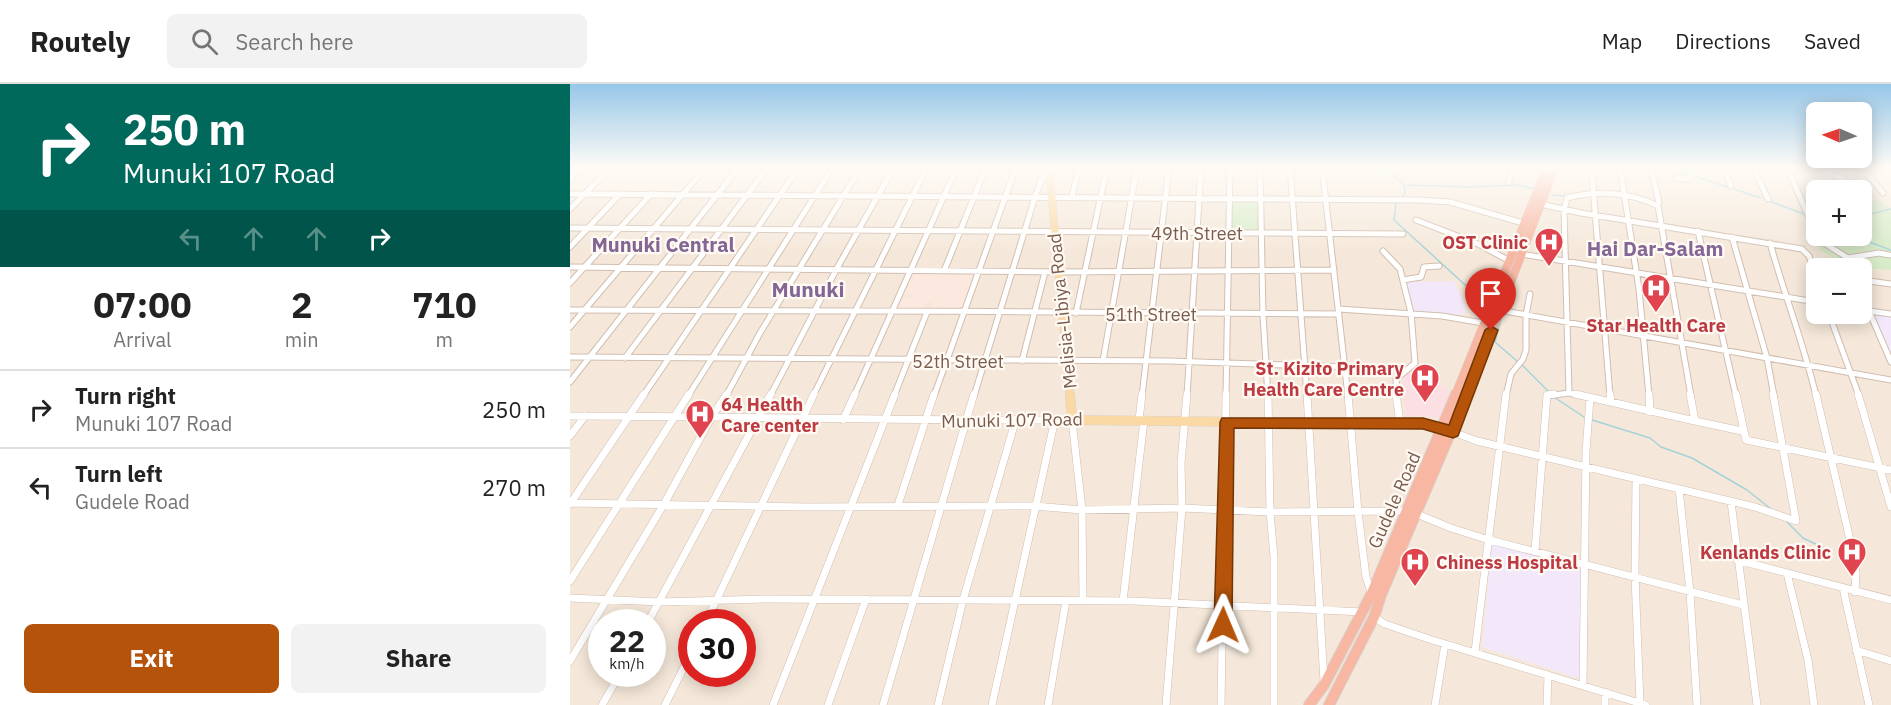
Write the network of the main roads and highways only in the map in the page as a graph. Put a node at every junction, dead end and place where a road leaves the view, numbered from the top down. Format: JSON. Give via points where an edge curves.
{"nodes":[{"id":1,"x":1052,"y":196,"type":"edge"},
{"id":2,"x":1535,"y":196,"type":"edge"},
{"id":3,"x":1543,"y":196,"type":"edge"},
{"id":4,"x":1072,"y":420,"type":"joint"},
{"id":5,"x":1448,"y":430,"type":"junction"},
{"id":6,"x":1309,"y":705,"type":"edge"},
{"id":7,"x":1329,"y":705,"type":"edge"}],
"edges":[{"from":1,"to":4,"type":"main road","name":"Melisia-Libiya Road"},
{"from":2,"to":5,"type":"highway","name":"Gudele Road","via":[[1483,323]]},
{"from":3,"to":5,"type":"highway","name":"Gudele Road"},
{"from":4,"to":5,"type":"main road","name":"Munuki 107 Road","via":[[1400,423]]},
{"from":5,"to":6,"type":"highway","name":"Gudele Road","via":[[1406,511],[1363,612]]},
{"from":5,"to":7,"type":"highway","name":"Gudele Road","via":[[1374,617]]}]}
